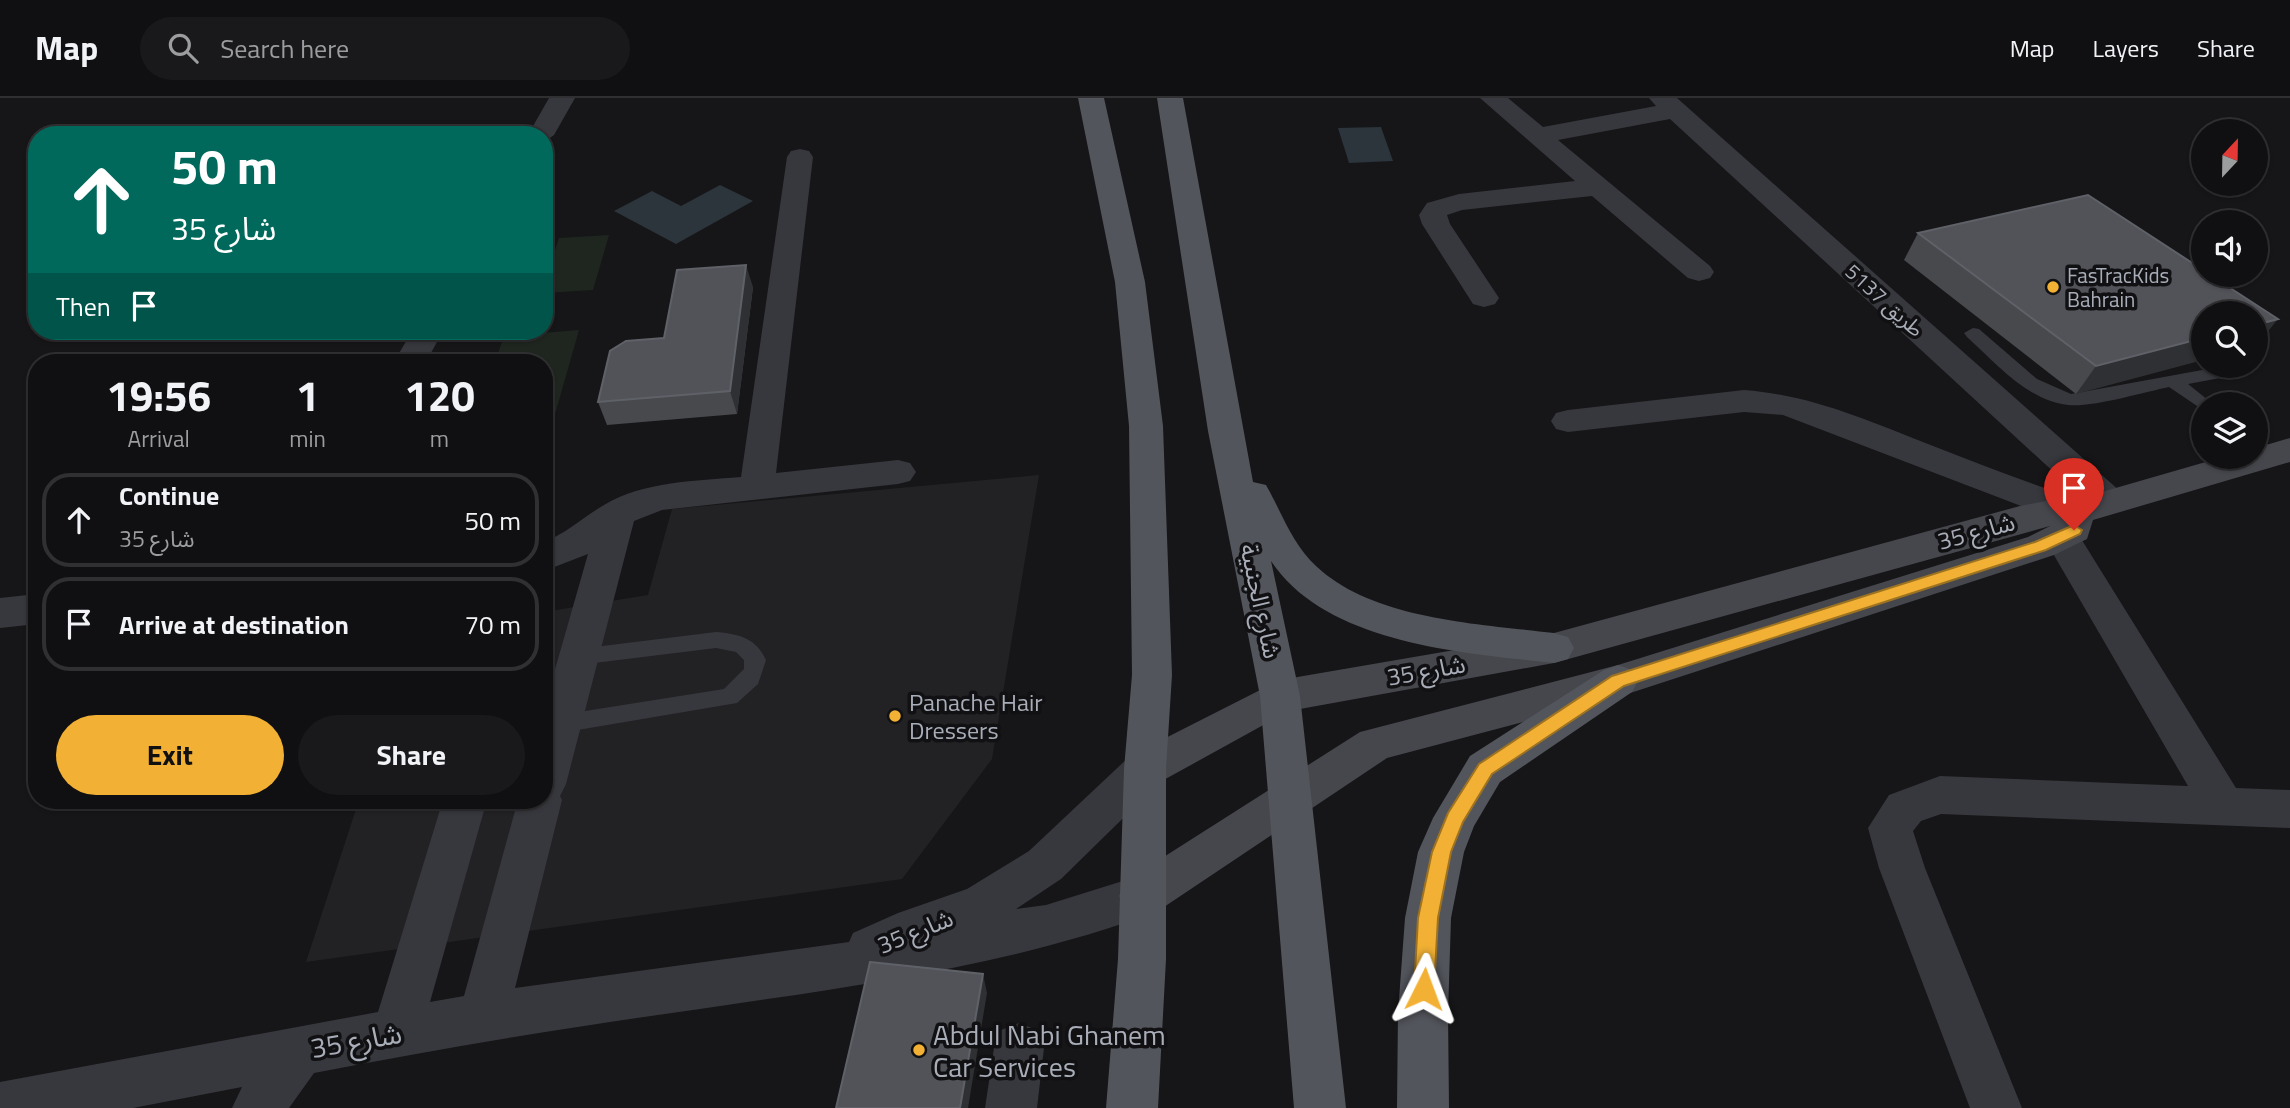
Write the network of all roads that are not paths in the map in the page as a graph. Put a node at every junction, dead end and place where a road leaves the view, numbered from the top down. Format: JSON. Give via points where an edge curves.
{"nodes":[{"id":1,"x":562,"y":98,"type":"edge"},
{"id":2,"x":1091,"y":98,"type":"edge"},
{"id":3,"x":1170,"y":98,"type":"edge"},
{"id":4,"x":1493,"y":98,"type":"edge"},
{"id":5,"x":1668,"y":104,"type":"edge"},
{"id":6,"x":546,"y":126,"type":"edge"},
{"id":7,"x":1536,"y":136,"type":"junction"},
{"id":8,"x":800,"y":157,"type":"dead end"},
{"id":9,"x":1600,"y":187,"type":"junction"},
{"id":10,"x":1699,"y":272,"type":"dead end"},
{"id":11,"x":1484,"y":298,"type":"dead end"},
{"id":12,"x":1973,"y":333,"type":"dead end"},
{"id":13,"x":2191,"y":377,"type":"edge"},
{"id":14,"x":2172,"y":381,"type":"junction"},
{"id":15,"x":2191,"y":395,"type":"edge"},
{"id":16,"x":1569,"y":421,"type":"dead end"},
{"id":17,"x":1225,"y":431,"type":"junction"},
{"id":18,"x":2273,"y":449,"type":"edge"},
{"id":19,"x":898,"y":472,"type":"dead end"},
{"id":20,"x":757,"y":487,"type":"junction"},
{"id":21,"x":618,"y":513,"type":"junction"},
{"id":22,"x":2082,"y":517,"type":"junction"},
{"id":23,"x":553,"y":553,"type":"edge"},
{"id":24,"x":28,"y":610,"type":"edge"},
{"id":25,"x":0,"y":613,"type":"edge"},
{"id":26,"x":1554,"y":648,"type":"junction"},
{"id":27,"x":561,"y":658,"type":"edge"},
{"id":28,"x":1618,"y":681,"type":"junction"},
{"id":29,"x":1280,"y":696,"type":"junction"},
{"id":30,"x":553,"y":718,"type":"edge"},
{"id":31,"x":553,"y":725,"type":"edge"},
{"id":32,"x":1145,"y":769,"type":"junction"},
{"id":33,"x":1291,"y":800,"type":"junction"},
{"id":34,"x":2224,"y":807,"type":"junction"},
{"id":35,"x":463,"y":809,"type":"edge"},
{"id":36,"x":538,"y":809,"type":"edge"},
{"id":37,"x":2290,"y":809,"type":"edge"},
{"id":38,"x":1142,"y":896,"type":"junction"},
{"id":39,"x":839,"y":964,"type":"junction"},
{"id":40,"x":483,"y":1016,"type":"junction"},
{"id":41,"x":397,"y":1032,"type":"junction"},
{"id":42,"x":1019,"y":1048,"type":"dead end"},
{"id":43,"x":300,"y":1050,"type":"junction"},
{"id":44,"x":0,"y":1108,"type":"edge"},
{"id":45,"x":258,"y":1108,"type":"edge"},
{"id":46,"x":1011,"y":1108,"type":"edge"},
{"id":47,"x":1132,"y":1108,"type":"edge"},
{"id":48,"x":1320,"y":1108,"type":"edge"},
{"id":49,"x":1423,"y":1108,"type":"edge"},
{"id":50,"x":1996,"y":1108,"type":"edge"}],
"edges":[{"from":1,"to":6,"type":"street"},
{"from":2,"to":32,"type":"main road","via":[[1130,282],[1146,426],[1152,675]]},
{"from":3,"to":17,"type":"main road","name":"شارع الجنبية"},
{"from":4,"to":7,"type":"street"},
{"from":5,"to":7,"type":"street"},
{"from":5,"to":22,"type":"street","name":"طريق 5137"},
{"from":7,"to":9,"type":"street"},
{"from":8,"to":20,"type":"street"},
{"from":9,"to":10,"type":"street"},
{"from":9,"to":11,"type":"street","via":[[1459,202],[1437,209],[1433,215],[1436,224]]},
{"from":12,"to":14,"type":"lane","via":[[2036,387],[2058,399]]},
{"from":13,"to":14,"type":"lane"},
{"from":14,"to":15,"type":"lane"},
{"from":16,"to":22,"type":"street","via":[[1744,401],[1785,404]]},
{"from":17,"to":26,"type":"main road","via":[[1271,533],[1315,585],[1347,606],[1445,635]]},
{"from":17,"to":29,"type":"main road","name":"شارع الجنبية"},
{"from":18,"to":22,"type":"street","name":"شارع 35"},
{"from":19,"to":20,"type":"street"},
{"from":20,"to":21,"type":"street","via":[[657,498]]},
{"from":21,"to":23,"type":"street","via":[[576,544]]},
{"from":21,"to":27,"type":"street"},
{"from":22,"to":26,"type":"street","name":"شارع 35","via":[[2056,512],[2020,519]]},
{"from":22,"to":28,"type":"street","name":"شارع 35"},
{"from":22,"to":34,"type":"street","name":"طريق 5137"},
{"from":24,"to":25,"type":"street"},
{"from":26,"to":29,"type":"street","name":"شارع 35"},
{"from":27,"to":30,"type":"street"},
{"from":27,"to":31,"type":"lane","via":[[734,640],[749,647],[756,659],[755,673],[745,687],[729,697]]},
{"from":28,"to":33,"type":"street","name":"شارع 35","via":[[1375,744]]},
{"from":28,"to":49,"type":"main road","via":[[1485,769],[1455,818],[1441,852],[1428,918]]},
{"from":29,"to":32,"type":"street","name":"شارع 35"},
{"from":29,"to":33,"type":"main road","name":"شارع الجنبية"},
{"from":32,"to":38,"type":"main road"},
{"from":32,"to":39,"type":"street","name":"شارع 35","via":[[1045,865],[981,906],[915,928]]},
{"from":33,"to":38,"type":"street","name":"شارع 35"},
{"from":33,"to":48,"type":"main road","name":"شارع الجنبية"},
{"from":34,"to":37,"type":"street"},
{"from":34,"to":50,"type":"street","via":[[1940,795],[1905,807],[1891,828],[1902,868]]},
{"from":35,"to":41,"type":"street"},
{"from":36,"to":40,"type":"street"},
{"from":38,"to":39,"type":"street","name":"شارع 35","via":[[1045,928],[1012,931],[910,956]]},
{"from":38,"to":47,"type":"main road"},
{"from":39,"to":40,"type":"street","name":"شارع 35"},
{"from":40,"to":41,"type":"street","name":"شارع 35"},
{"from":41,"to":43,"type":"street","name":"شارع 35"},
{"from":42,"to":46,"type":"street"},
{"from":43,"to":44,"type":"street","name":"شارع 35"},
{"from":43,"to":45,"type":"street"}]}
